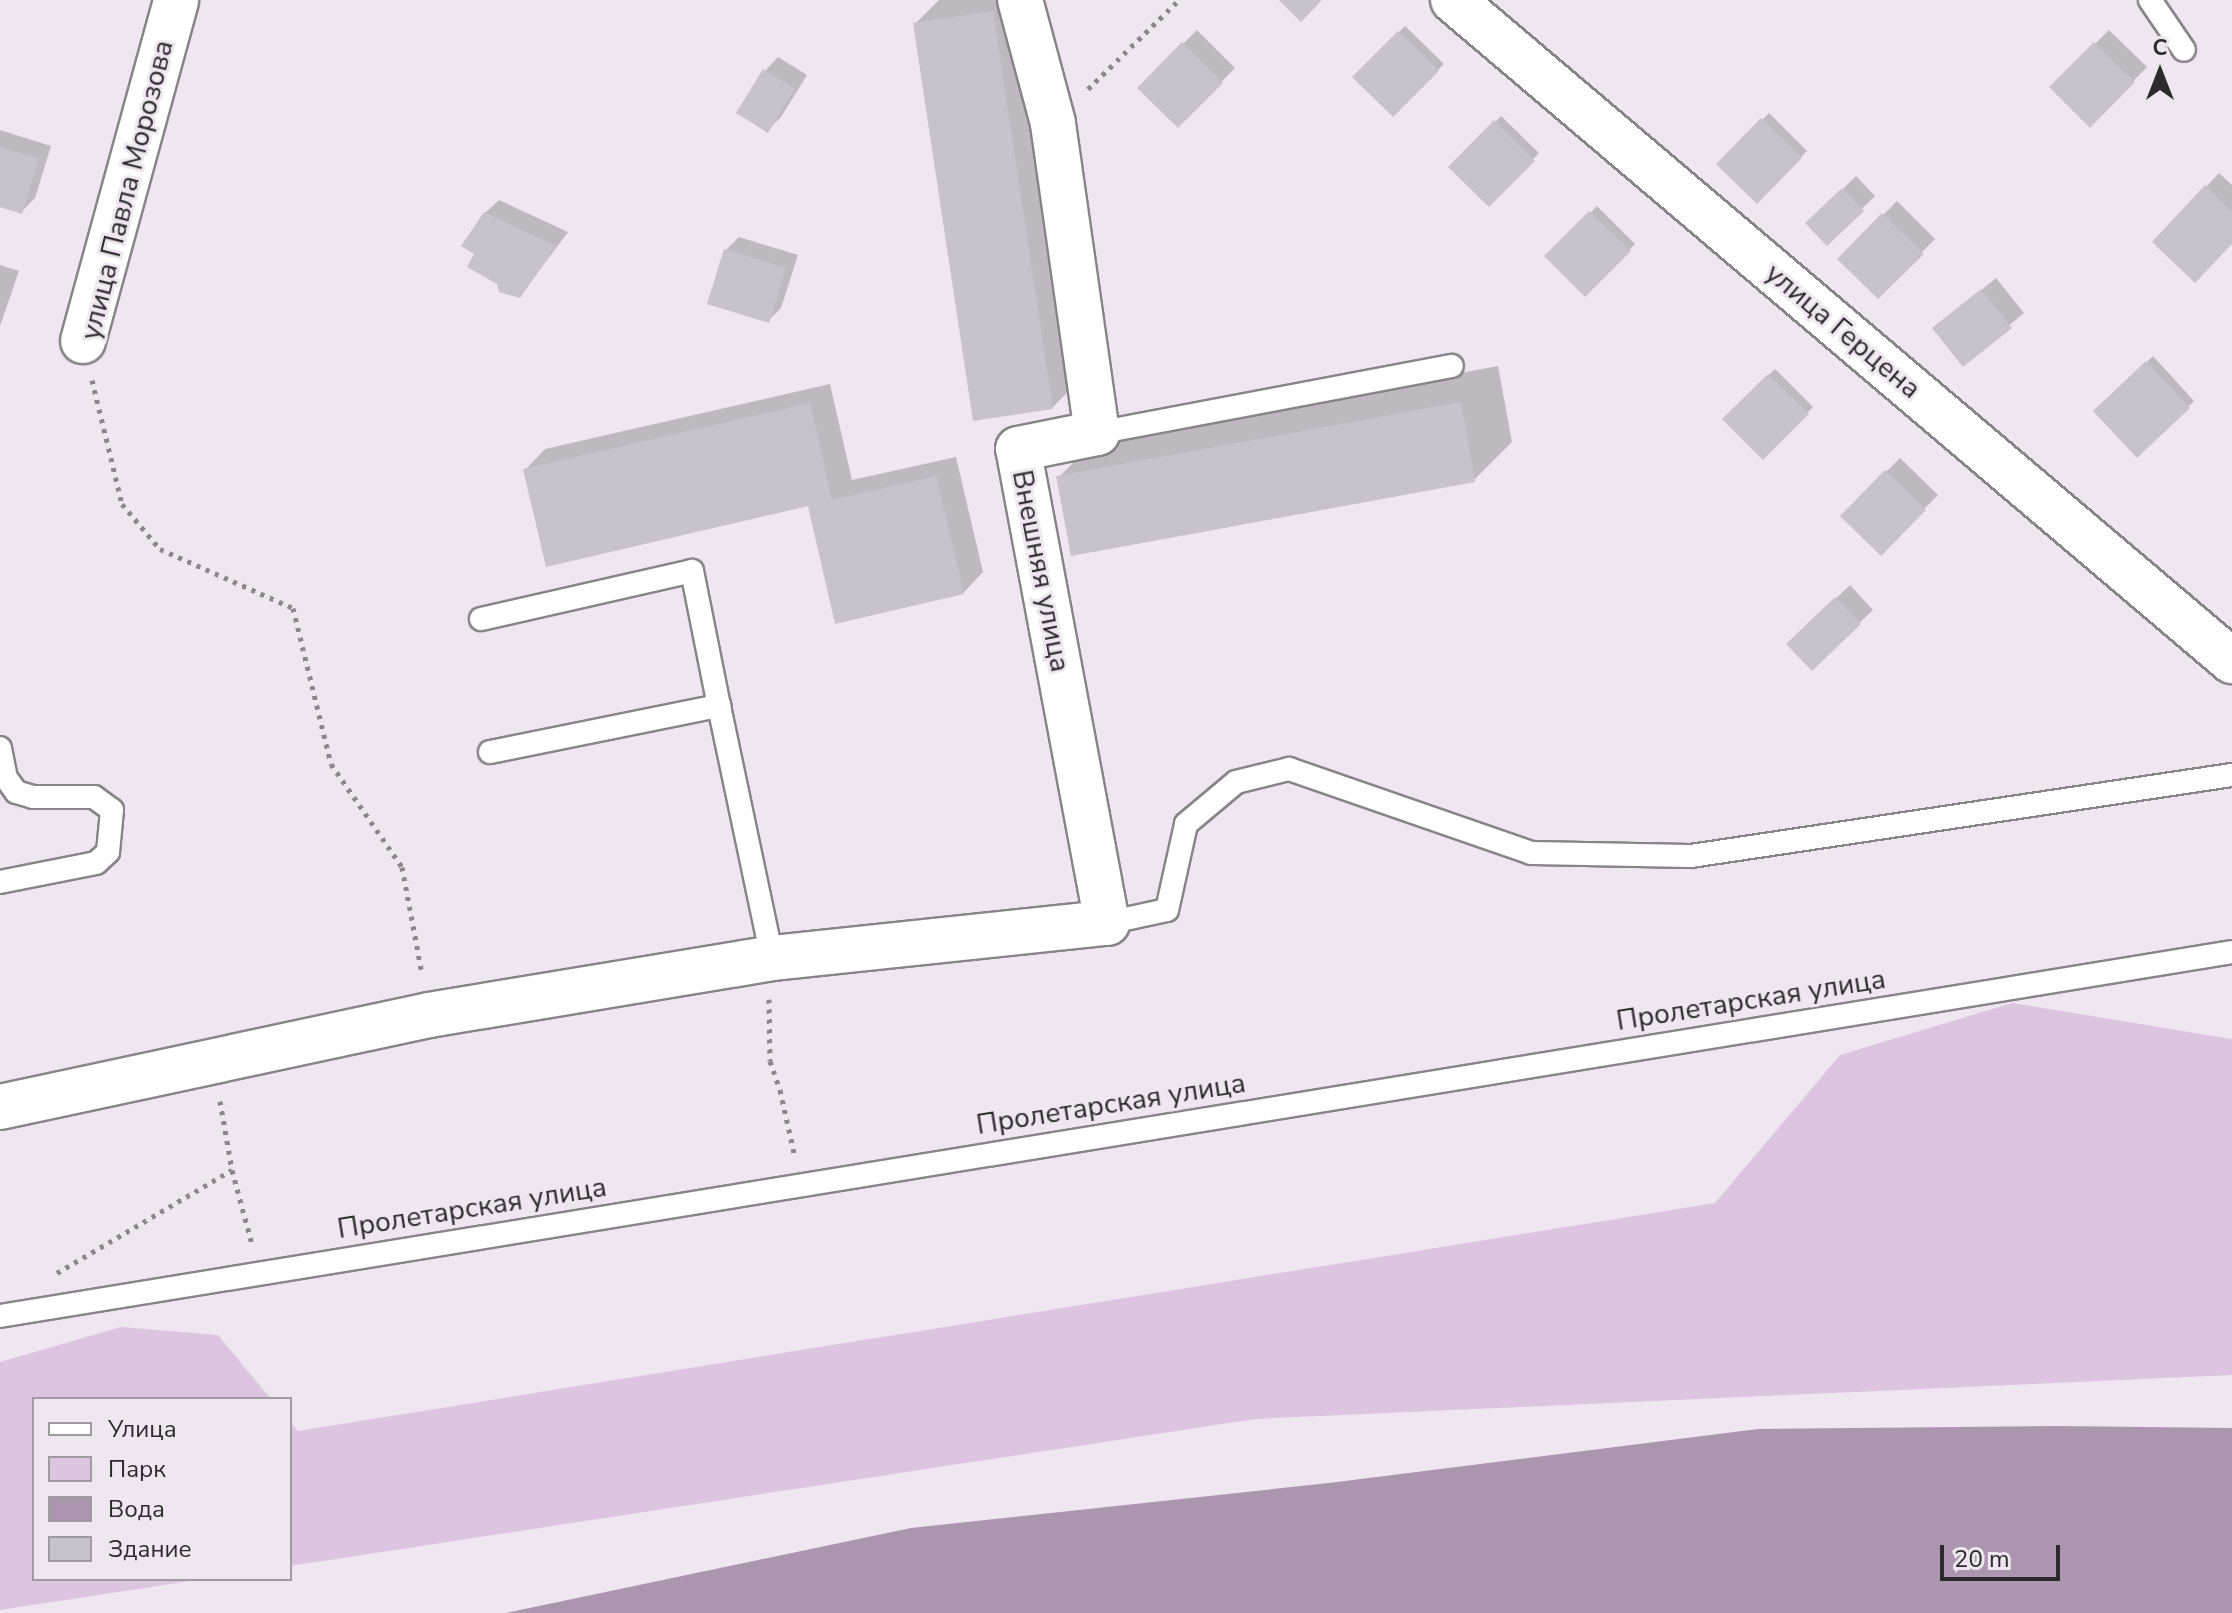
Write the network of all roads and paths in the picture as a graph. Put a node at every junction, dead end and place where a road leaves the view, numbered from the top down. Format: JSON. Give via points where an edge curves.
{"nodes":[{"id":1,"x":176,"y":0,"type":"edge"},
{"id":2,"x":1020,"y":0,"type":"edge"},
{"id":3,"x":1179,"y":0,"type":"edge"},
{"id":4,"x":1453,"y":0,"type":"edge"},
{"id":5,"x":2150,"y":0,"type":"edge"},
{"id":6,"x":2184,"y":50,"type":"dead end"},
{"id":7,"x":1053,"y":123,"type":"junction"},
{"id":8,"x":83,"y":341,"type":"joint"},
{"id":9,"x":1452,"y":366,"type":"dead end"},
{"id":10,"x":1097,"y":433,"type":"junction"},
{"id":11,"x":481,"y":619,"type":"dead end"},
{"id":12,"x":2232,"y":661,"type":"edge"},
{"id":13,"x":719,"y":706,"type":"junction"},
{"id":14,"x":0,"y":748,"type":"edge"},
{"id":15,"x":490,"y":752,"type":"dead end"},
{"id":16,"x":2232,"y":775,"type":"edge"},
{"id":17,"x":0,"y":882,"type":"edge"},
{"id":18,"x":1107,"y":923,"type":"junction"},
{"id":19,"x":2232,"y":952,"type":"edge"},
{"id":20,"x":772,"y":958,"type":"junction"},
{"id":21,"x":429,"y":1015,"type":"junction"},
{"id":22,"x":213,"y":1061,"type":"junction"},
{"id":23,"x":0,"y":1107,"type":"edge"},
{"id":24,"x":232,"y":1170,"type":"junction"},
{"id":25,"x":802,"y":1185,"type":"junction"},
{"id":26,"x":260,"y":1273,"type":"junction"},
{"id":27,"x":55,"y":1274,"type":"dead end"},
{"id":28,"x":0,"y":1316,"type":"edge"}],
"edges":[{"from":1,"to":8,"type":"street","name":"улица Павла Морозова"},
{"from":2,"to":7,"type":"street"},
{"from":3,"to":7,"type":"path"},
{"from":4,"to":12,"type":"street","name":"улица Герцена"},
{"from":5,"to":6,"type":"lane"},
{"from":7,"to":10,"type":"street"},
{"from":8,"to":21,"type":"path","name":"улица Павла Морозова","via":[[122,504],[160,549],[293,608],[331,764],[402,867]]},
{"from":9,"to":10,"type":"lane"},
{"from":10,"to":18,"type":"street","name":"Внешняя улица","via":[[1018,449]]},
{"from":11,"to":13,"type":"lane","via":[[692,571]]},
{"from":13,"to":15,"type":"lane"},
{"from":13,"to":20,"type":"lane"},
{"from":14,"to":17,"type":"lane","via":[[6,778],[16,792],[94,797],[112,810],[108,852],[96,863]]},
{"from":16,"to":18,"type":"lane","via":[[1691,856],[1531,853],[1289,769],[1236,782],[1186,824],[1167,910]]},
{"from":18,"to":20,"type":"street"},
{"from":19,"to":25,"type":"lane","name":"Пролетарская улица"},
{"from":20,"to":21,"type":"street"},
{"from":20,"to":25,"type":"path","via":[[770,1061]]},
{"from":21,"to":22,"type":"street"},
{"from":22,"to":23,"type":"street"},
{"from":22,"to":24,"type":"path"},
{"from":24,"to":26,"type":"path"},
{"from":24,"to":27,"type":"path"},
{"from":25,"to":26,"type":"lane","name":"Пролетарская улица"},
{"from":26,"to":28,"type":"lane","name":"Пролетарская улица"}]}
